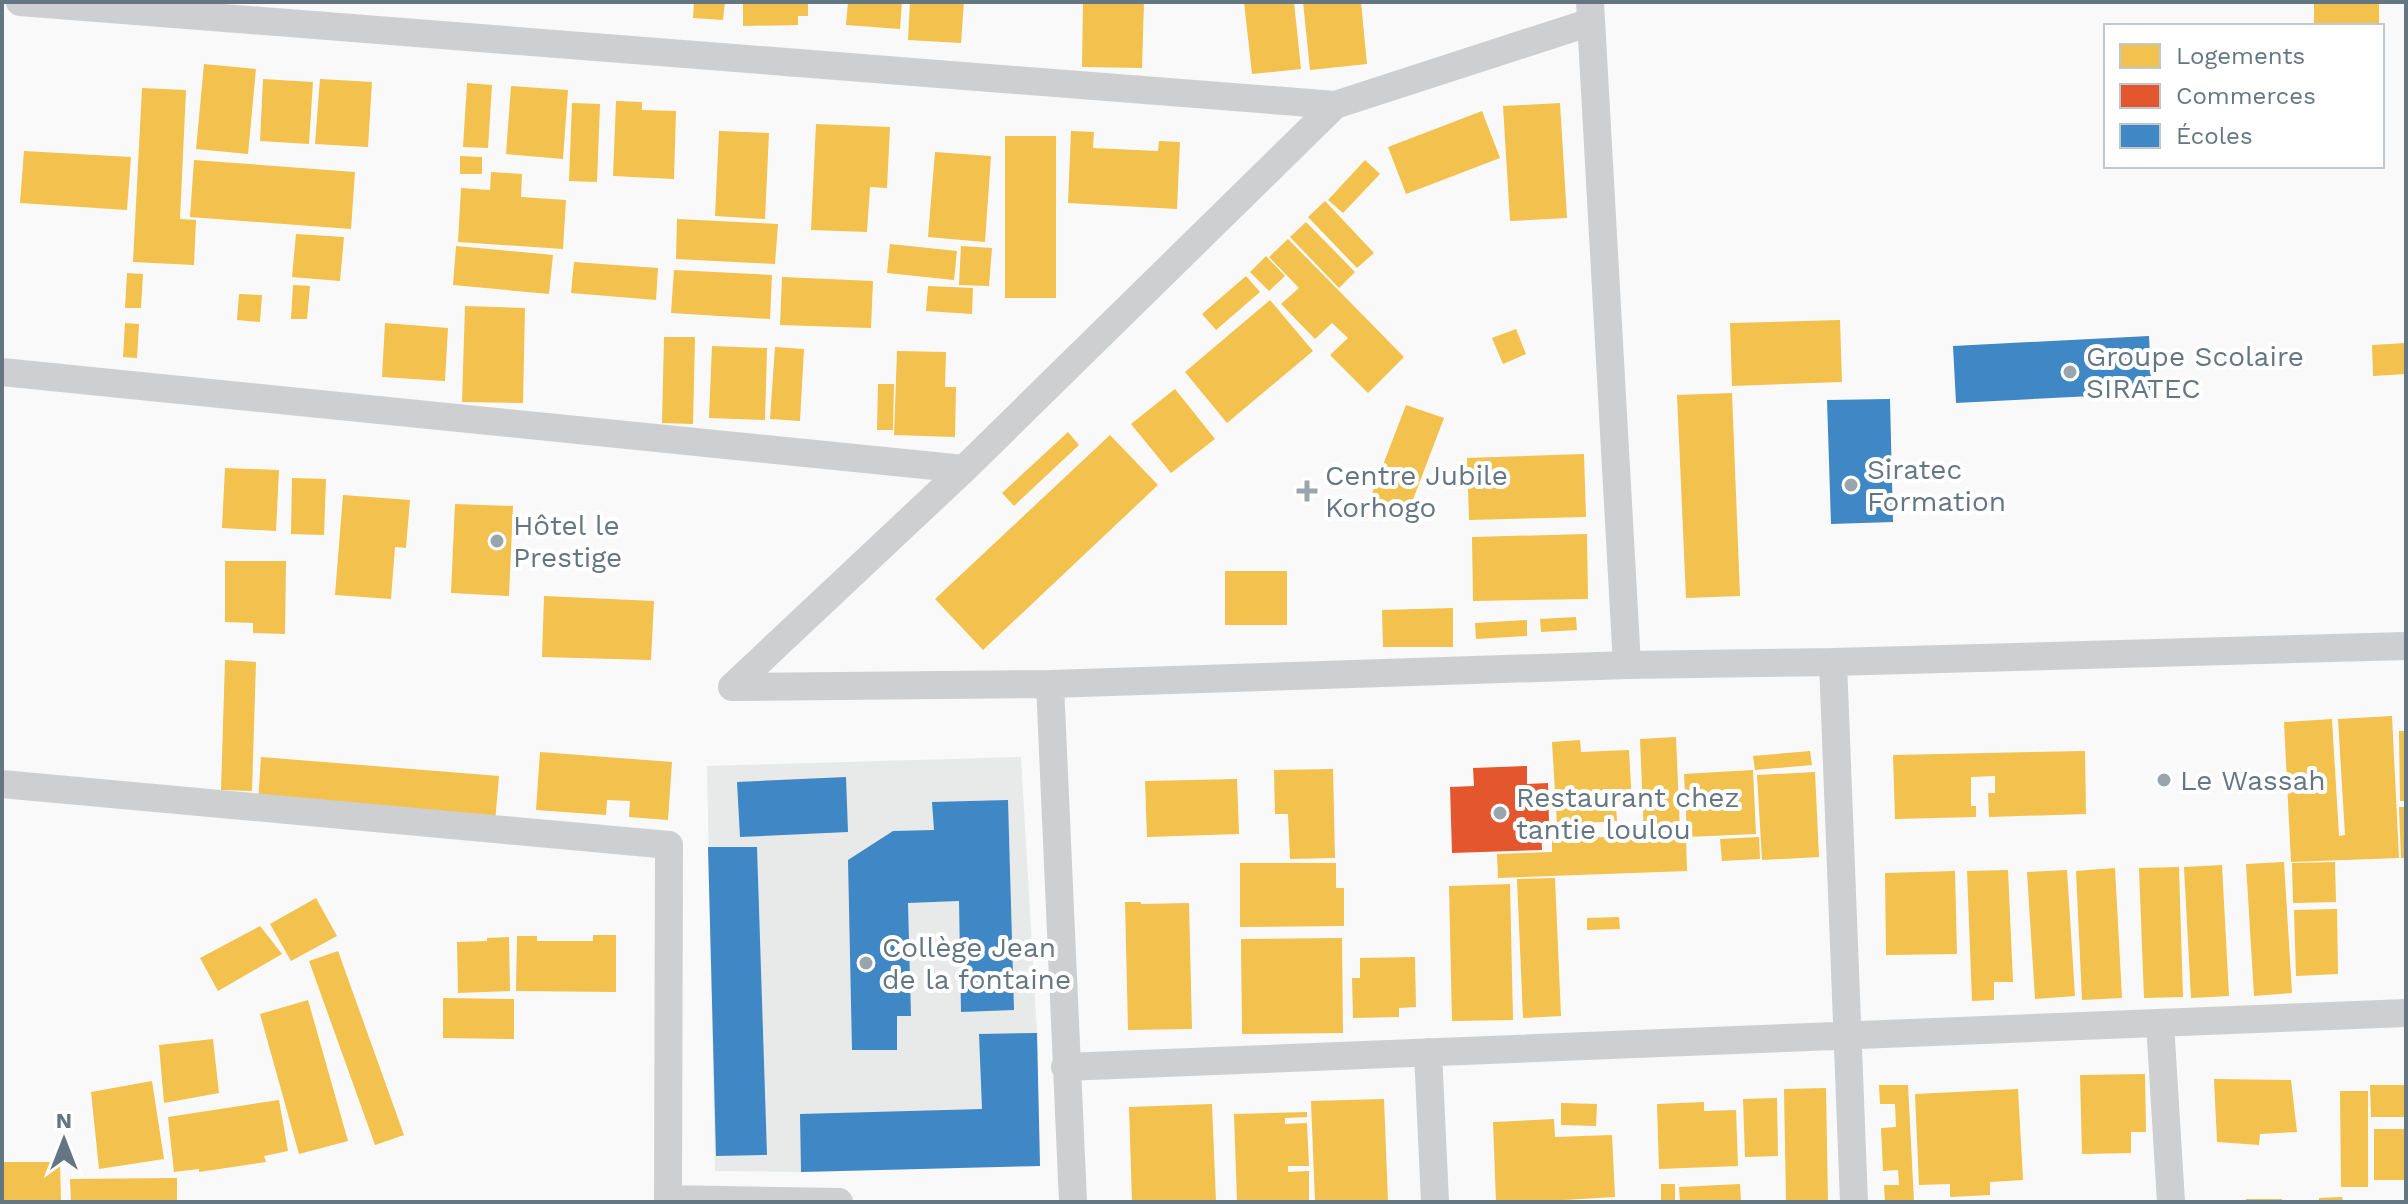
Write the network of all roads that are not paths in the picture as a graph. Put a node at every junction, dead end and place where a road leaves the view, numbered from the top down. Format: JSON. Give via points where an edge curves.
{"nodes":[{"id":1,"x":20,"y":2,"type":"edge"},
{"id":2,"x":1591,"y":12,"type":"edge"},
{"id":3,"x":1335,"y":105,"type":"junction"},
{"id":4,"x":2,"y":372,"type":"edge"},
{"id":5,"x":964,"y":469,"type":"junction"},
{"id":6,"x":2406,"y":646,"type":"edge"},
{"id":7,"x":1833,"y":662,"type":"junction"},
{"id":8,"x":1627,"y":665,"type":"junction"},
{"id":9,"x":1050,"y":684,"type":"junction"},
{"id":10,"x":2,"y":784,"type":"edge"},
{"id":11,"x":2406,"y":1013,"type":"edge"},
{"id":12,"x":2160,"y":1023,"type":"junction"},
{"id":13,"x":1847,"y":1036,"type":"junction"},
{"id":14,"x":1428,"y":1052,"type":"junction"},
{"id":15,"x":1065,"y":1067,"type":"junction"},
{"id":16,"x":839,"y":1202,"type":"edge"},
{"id":17,"x":1073,"y":1202,"type":"edge"},
{"id":18,"x":1435,"y":1202,"type":"edge"},
{"id":19,"x":1854,"y":1202,"type":"edge"},
{"id":20,"x":2171,"y":1202,"type":"edge"}],
"edges":[{"from":1,"to":3,"type":"street"},
{"from":2,"to":3,"type":"street"},
{"from":2,"to":8,"type":"street"},
{"from":3,"to":5,"type":"street"},
{"from":4,"to":5,"type":"street"},
{"from":5,"to":9,"type":"street","via":[[732,687]]},
{"from":6,"to":7,"type":"street"},
{"from":7,"to":8,"type":"street"},
{"from":7,"to":13,"type":"street"},
{"from":8,"to":9,"type":"street"},
{"from":9,"to":15,"type":"street"},
{"from":10,"to":16,"type":"street","via":[[669,845],[668,1199]]},
{"from":11,"to":12,"type":"street"},
{"from":12,"to":13,"type":"street"},
{"from":12,"to":20,"type":"street"},
{"from":13,"to":14,"type":"street"},
{"from":13,"to":19,"type":"street"},
{"from":14,"to":15,"type":"street"},
{"from":14,"to":18,"type":"street"},
{"from":15,"to":17,"type":"street"}]}
